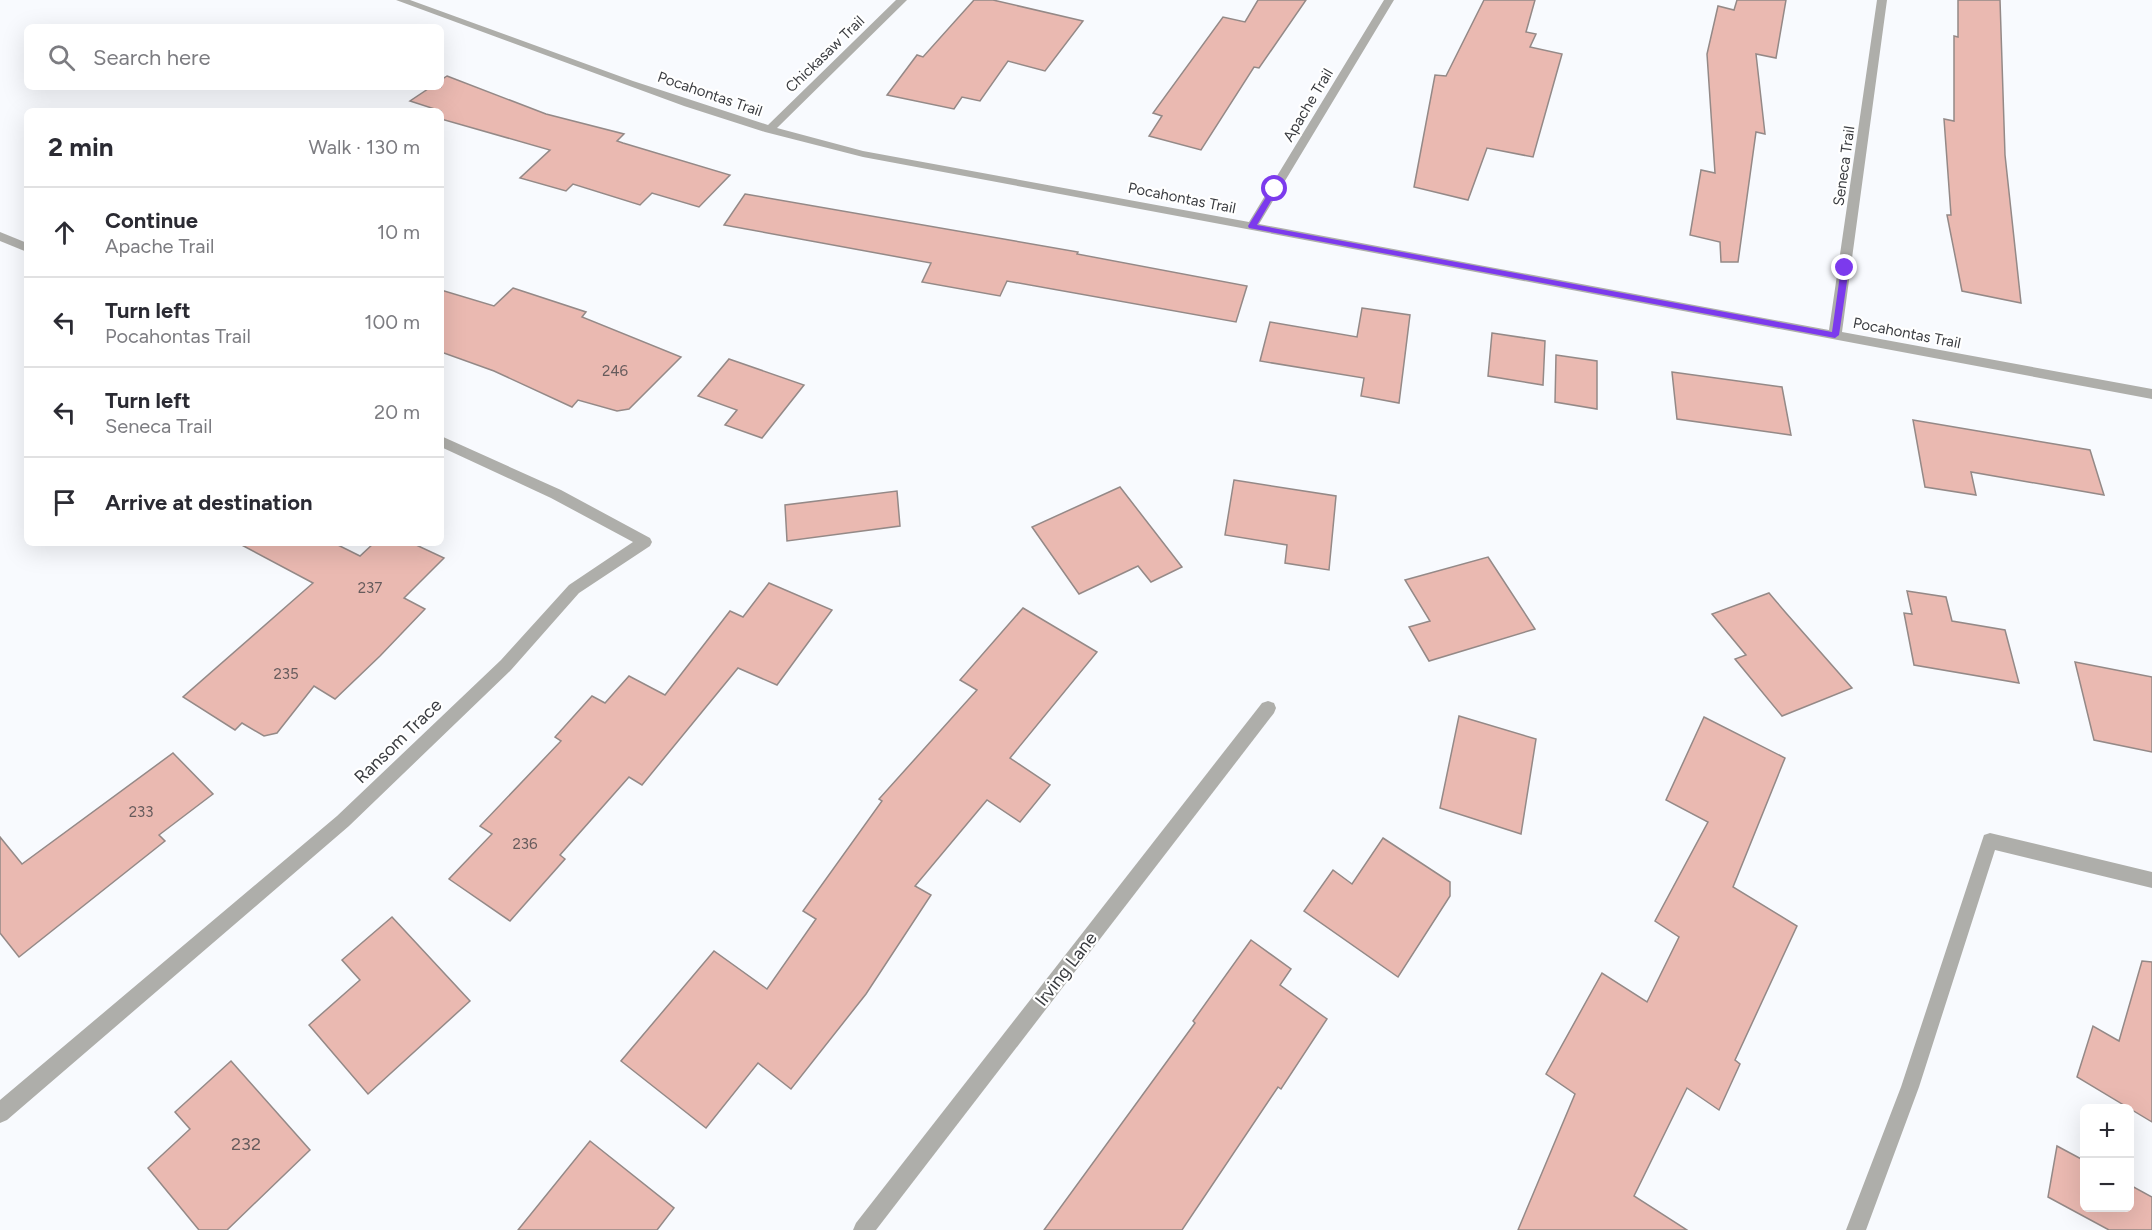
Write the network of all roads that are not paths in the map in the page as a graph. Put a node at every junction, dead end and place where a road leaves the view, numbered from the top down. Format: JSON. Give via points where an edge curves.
{"nodes":[{"id":1,"x":400,"y":0,"type":"edge"},
{"id":2,"x":902,"y":0,"type":"edge"},
{"id":3,"x":1389,"y":0,"type":"edge"},
{"id":4,"x":1882,"y":0,"type":"edge"},
{"id":5,"x":419,"y":3,"type":"edge"},
{"id":6,"x":769,"y":130,"type":"junction"},
{"id":7,"x":1252,"y":226,"type":"junction"},
{"id":8,"x":0,"y":236,"type":"edge"},
{"id":9,"x":24,"y":247,"type":"edge"},
{"id":10,"x":1835,"y":335,"type":"junction"},
{"id":11,"x":2152,"y":394,"type":"edge"},
{"id":12,"x":444,"y":442,"type":"edge"},
{"id":13,"x":1268,"y":708,"type":"dead end"},
{"id":14,"x":2152,"y":880,"type":"edge"},
{"id":15,"x":0,"y":1113,"type":"edge"},
{"id":16,"x":863,"y":1230,"type":"edge"},
{"id":17,"x":1856,"y":1230,"type":"edge"}],
"edges":[{"from":1,"to":5,"type":"street","name":"Pocahontas Trail"},
{"from":2,"to":6,"type":"street","name":"Chickasaw Trail"},
{"from":3,"to":7,"type":"street","name":"Apache Trail"},
{"from":4,"to":10,"type":"street","name":"Seneca Trail"},
{"from":5,"to":6,"type":"street","name":"Pocahontas Trail"},
{"from":6,"to":7,"type":"street","name":"Pocahontas Trail","via":[[863,154]]},
{"from":7,"to":10,"type":"street","name":"Pocahontas Trail"},
{"from":8,"to":9,"type":"street"},
{"from":10,"to":11,"type":"street","name":"Pocahontas Trail"},
{"from":12,"to":15,"type":"street","name":"Ransom Trace","via":[[556,494],[645,542],[574,589],[507,664],[343,821]]},
{"from":13,"to":16,"type":"street","name":"Irving Lane"},
{"from":14,"to":17,"type":"street","via":[[1990,842],[1910,1087]]}]}
